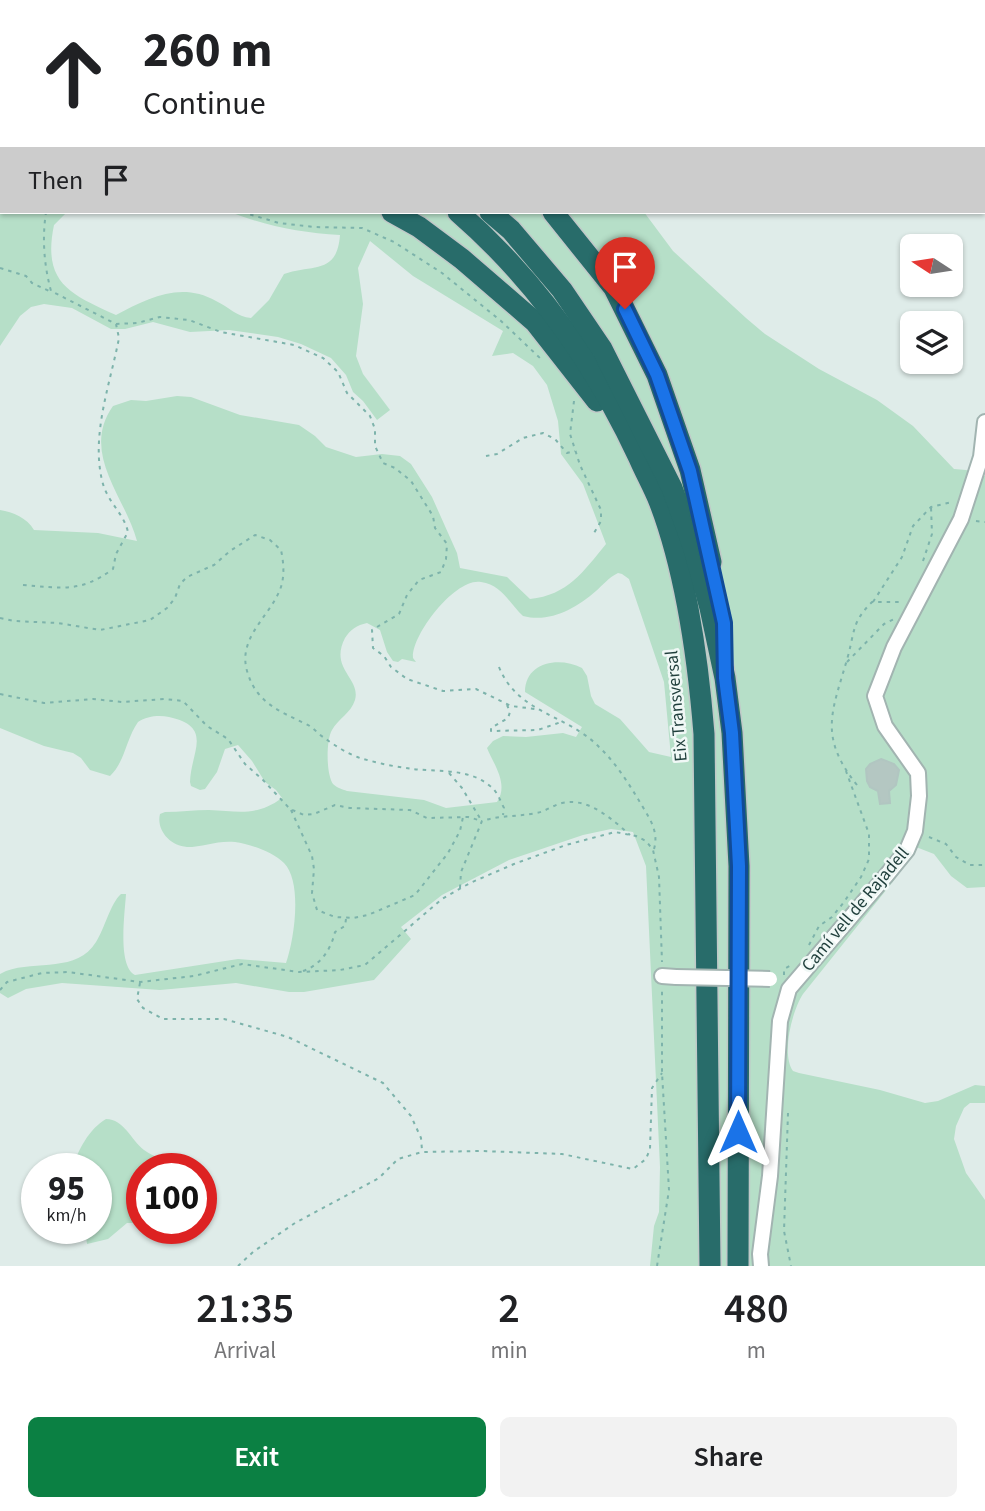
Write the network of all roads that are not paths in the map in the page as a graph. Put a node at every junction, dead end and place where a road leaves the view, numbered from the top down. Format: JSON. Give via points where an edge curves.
{"nodes":[{"id":1,"x":396,"y":214,"type":"edge"},
{"id":2,"x":460,"y":214,"type":"edge"},
{"id":3,"x":493,"y":214,"type":"edge"},
{"id":4,"x":554,"y":214,"type":"edge"},
{"id":5,"x":985,"y":422,"type":"edge"},
{"id":6,"x":659,"y":501,"type":"junction"},
{"id":7,"x":725,"y":678,"type":"junction"},
{"id":8,"x":669,"y":977,"type":"road end"},
{"id":9,"x":781,"y":982,"type":"junction"},
{"id":10,"x":710,"y":1266,"type":"edge"},
{"id":11,"x":738,"y":1266,"type":"edge"},
{"id":12,"x":761,"y":1266,"type":"edge"}],
"edges":[{"from":1,"to":6,"type":"highway","via":[[462,259],[535,322],[618,430]]},
{"from":2,"to":6,"type":"highway","name":"Eix Transversal","via":[[494,243],[580,351],[616,410]]},
{"from":3,"to":7,"type":"highway","via":[[562,290],[626,394],[672,488],[693,546]]},
{"from":4,"to":7,"type":"highway","via":[[614,288],[657,375],[690,471],[724,623]]},
{"from":5,"to":9,"type":"street","name":"Camí vell de Rajadell","via":[[970,497],[874,696],[885,726],[918,774],[915,831],[885,877]]},
{"from":6,"to":10,"type":"highway","name":"Eix Transversal","via":[[689,616],[704,734]]},
{"from":7,"to":11,"type":"highway","via":[[739,866]]},
{"from":8,"to":9,"type":"street","bridge":true},
{"from":9,"to":12,"type":"street","name":"Camí vell de Rajadell","via":[[776,1106]]}]}
